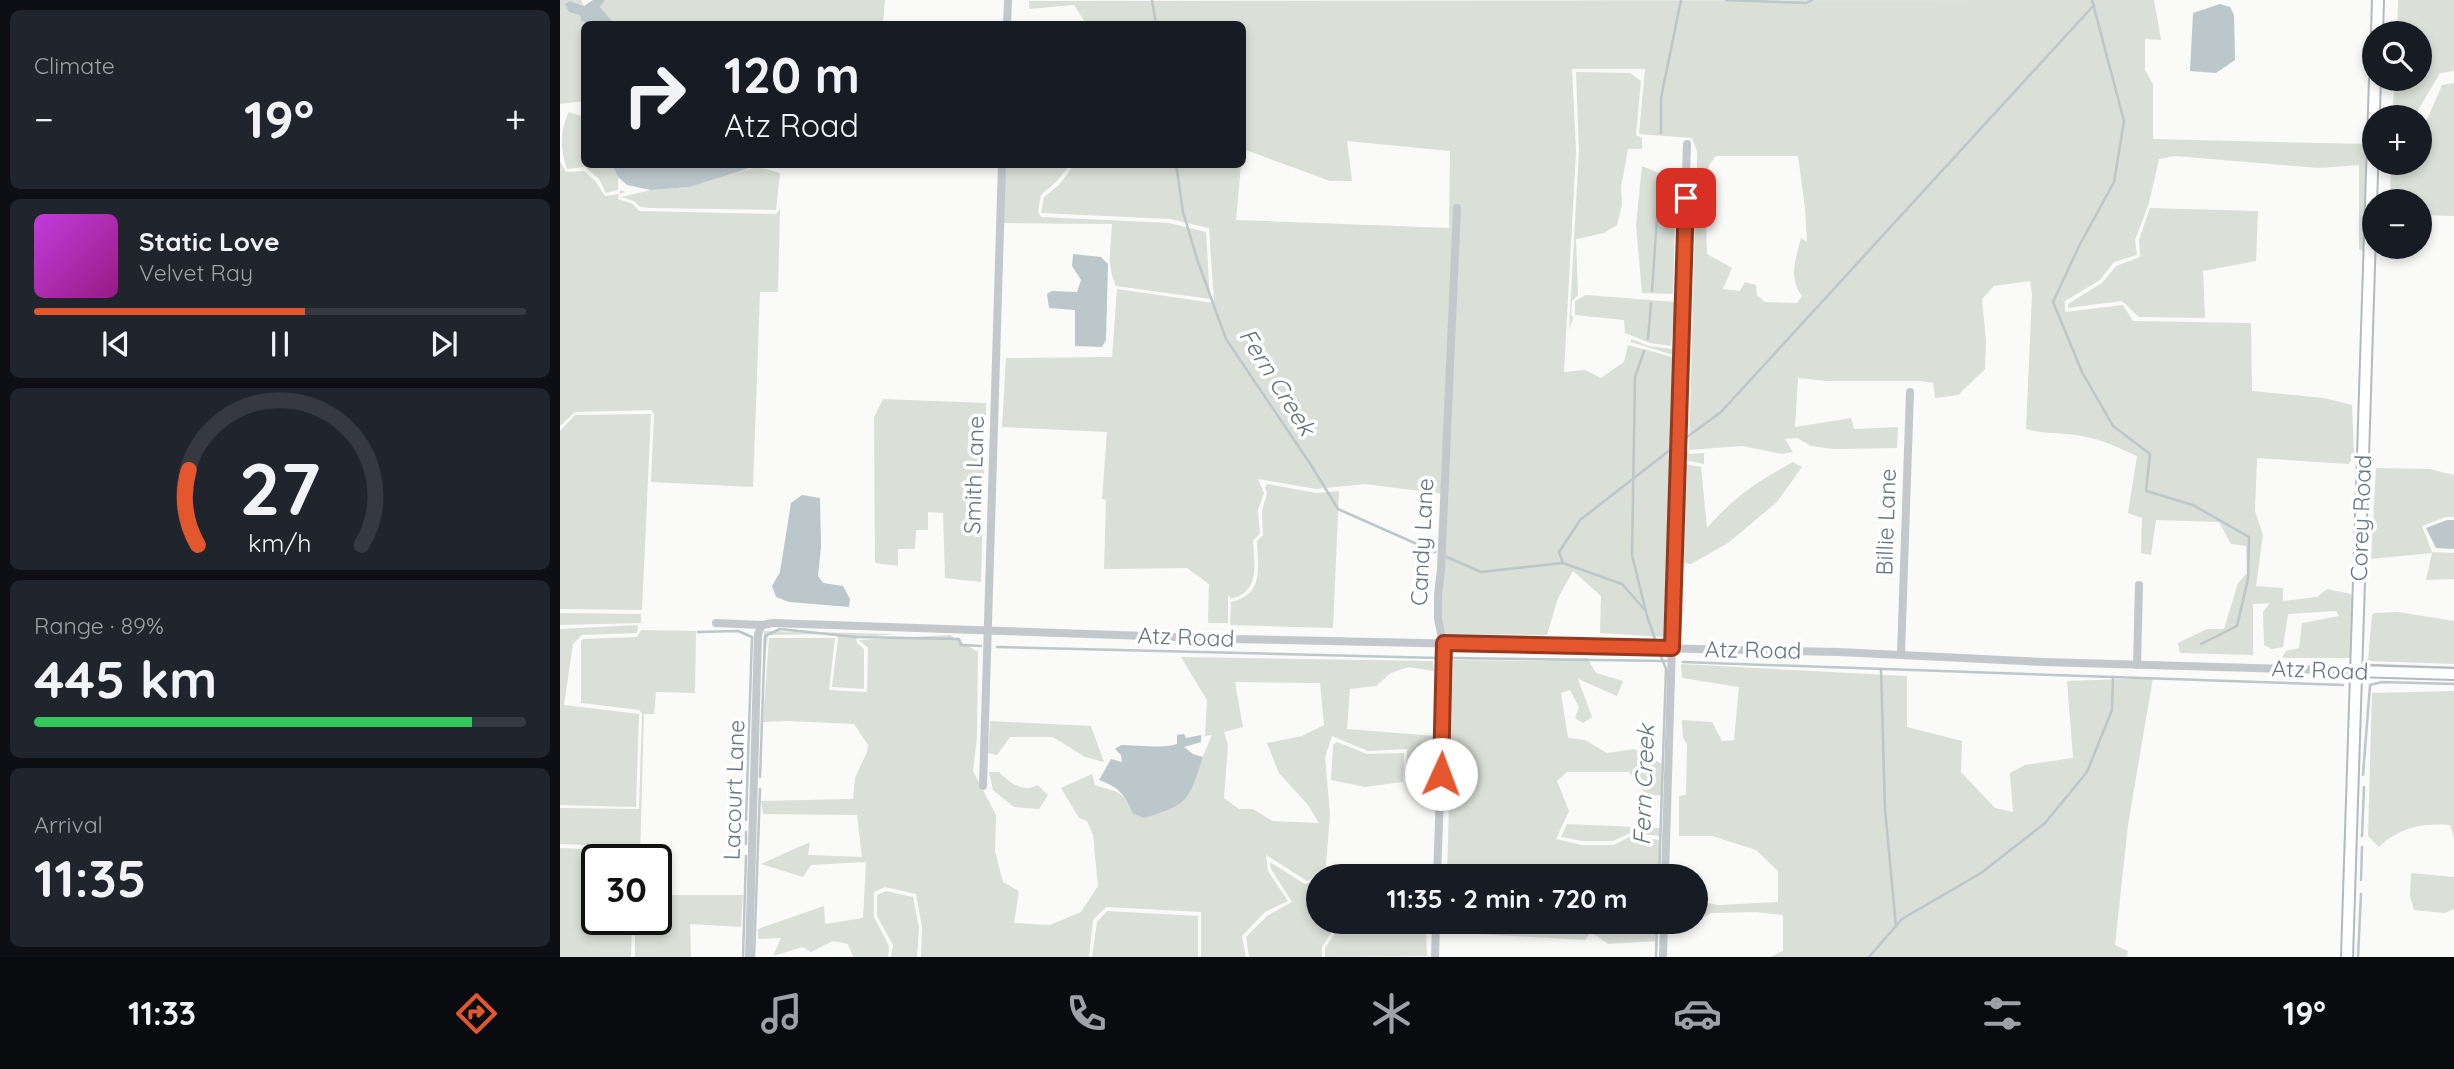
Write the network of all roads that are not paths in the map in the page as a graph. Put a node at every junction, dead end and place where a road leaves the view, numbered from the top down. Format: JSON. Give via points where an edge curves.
{"nodes":[{"id":1,"x":1008,"y":0,"type":"edge"},
{"id":2,"x":2378,"y":0,"type":"edge"},
{"id":3,"x":1007,"y":21,"type":"edge"},
{"id":4,"x":2377,"y":21,"type":"edge"},
{"id":5,"x":2375,"y":91,"type":"edge"},
{"id":6,"x":1687,"y":144,"type":"dead end"},
{"id":7,"x":1002,"y":168,"type":"edge"},
{"id":8,"x":1457,"y":208,"type":"dead end"},
{"id":9,"x":1910,"y":392,"type":"dead end"},
{"id":10,"x":2139,"y":585,"type":"dead end"},
{"id":11,"x":716,"y":623,"type":"dead end"},
{"id":12,"x":762,"y":625,"type":"junction"},
{"id":13,"x":988,"y":631,"type":"junction"},
{"id":14,"x":1444,"y":643,"type":"junction"},
{"id":15,"x":1672,"y":648,"type":"junction"},
{"id":16,"x":1901,"y":654,"type":"junction"},
{"id":17,"x":2137,"y":665,"type":"junction"},
{"id":18,"x":2356,"y":671,"type":"junction"},
{"id":19,"x":2454,"y":674,"type":"edge"},
{"id":20,"x":983,"y":786,"type":"dead end"},
{"id":21,"x":1437,"y":864,"type":"edge"},
{"id":22,"x":1665,"y":864,"type":"edge"},
{"id":23,"x":1436,"y":934,"type":"edge"},
{"id":24,"x":1664,"y":934,"type":"edge"},
{"id":25,"x":749,"y":957,"type":"edge"},
{"id":26,"x":1435,"y":957,"type":"edge"},
{"id":27,"x":1663,"y":957,"type":"edge"},
{"id":28,"x":2347,"y":957,"type":"edge"}],
"edges":[{"from":1,"to":3,"type":"street"},
{"from":2,"to":4,"type":"street"},
{"from":5,"to":18,"type":"street","name":"Corey Road"},
{"from":6,"to":15,"type":"street"},
{"from":7,"to":13,"type":"street","name":"Smith Lane"},
{"from":8,"to":14,"type":"street","name":"Candy Lane","via":[[1438,595]]},
{"from":9,"to":16,"type":"street","name":"Billie Lane"},
{"from":10,"to":17,"type":"street"},
{"from":11,"to":12,"type":"street","name":"Atz Road"},
{"from":12,"to":13,"type":"street","name":"Atz Road"},
{"from":12,"to":25,"type":"street","name":"Lacourt Lane","via":[[758,634]]},
{"from":13,"to":14,"type":"street","name":"Atz Road"},
{"from":13,"to":20,"type":"street","name":"Smith Lane"},
{"from":14,"to":15,"type":"street","name":"Atz Road"},
{"from":14,"to":21,"type":"street","name":"Candy Lane"},
{"from":15,"to":16,"type":"street","name":"Atz Road"},
{"from":15,"to":22,"type":"street"},
{"from":16,"to":17,"type":"street","name":"Atz Road"},
{"from":17,"to":18,"type":"street","name":"Atz Road"},
{"from":18,"to":19,"type":"street","name":"Atz Road"},
{"from":18,"to":28,"type":"street","name":"Corey Road"},
{"from":23,"to":26,"type":"street"},
{"from":24,"to":27,"type":"street"}]}
